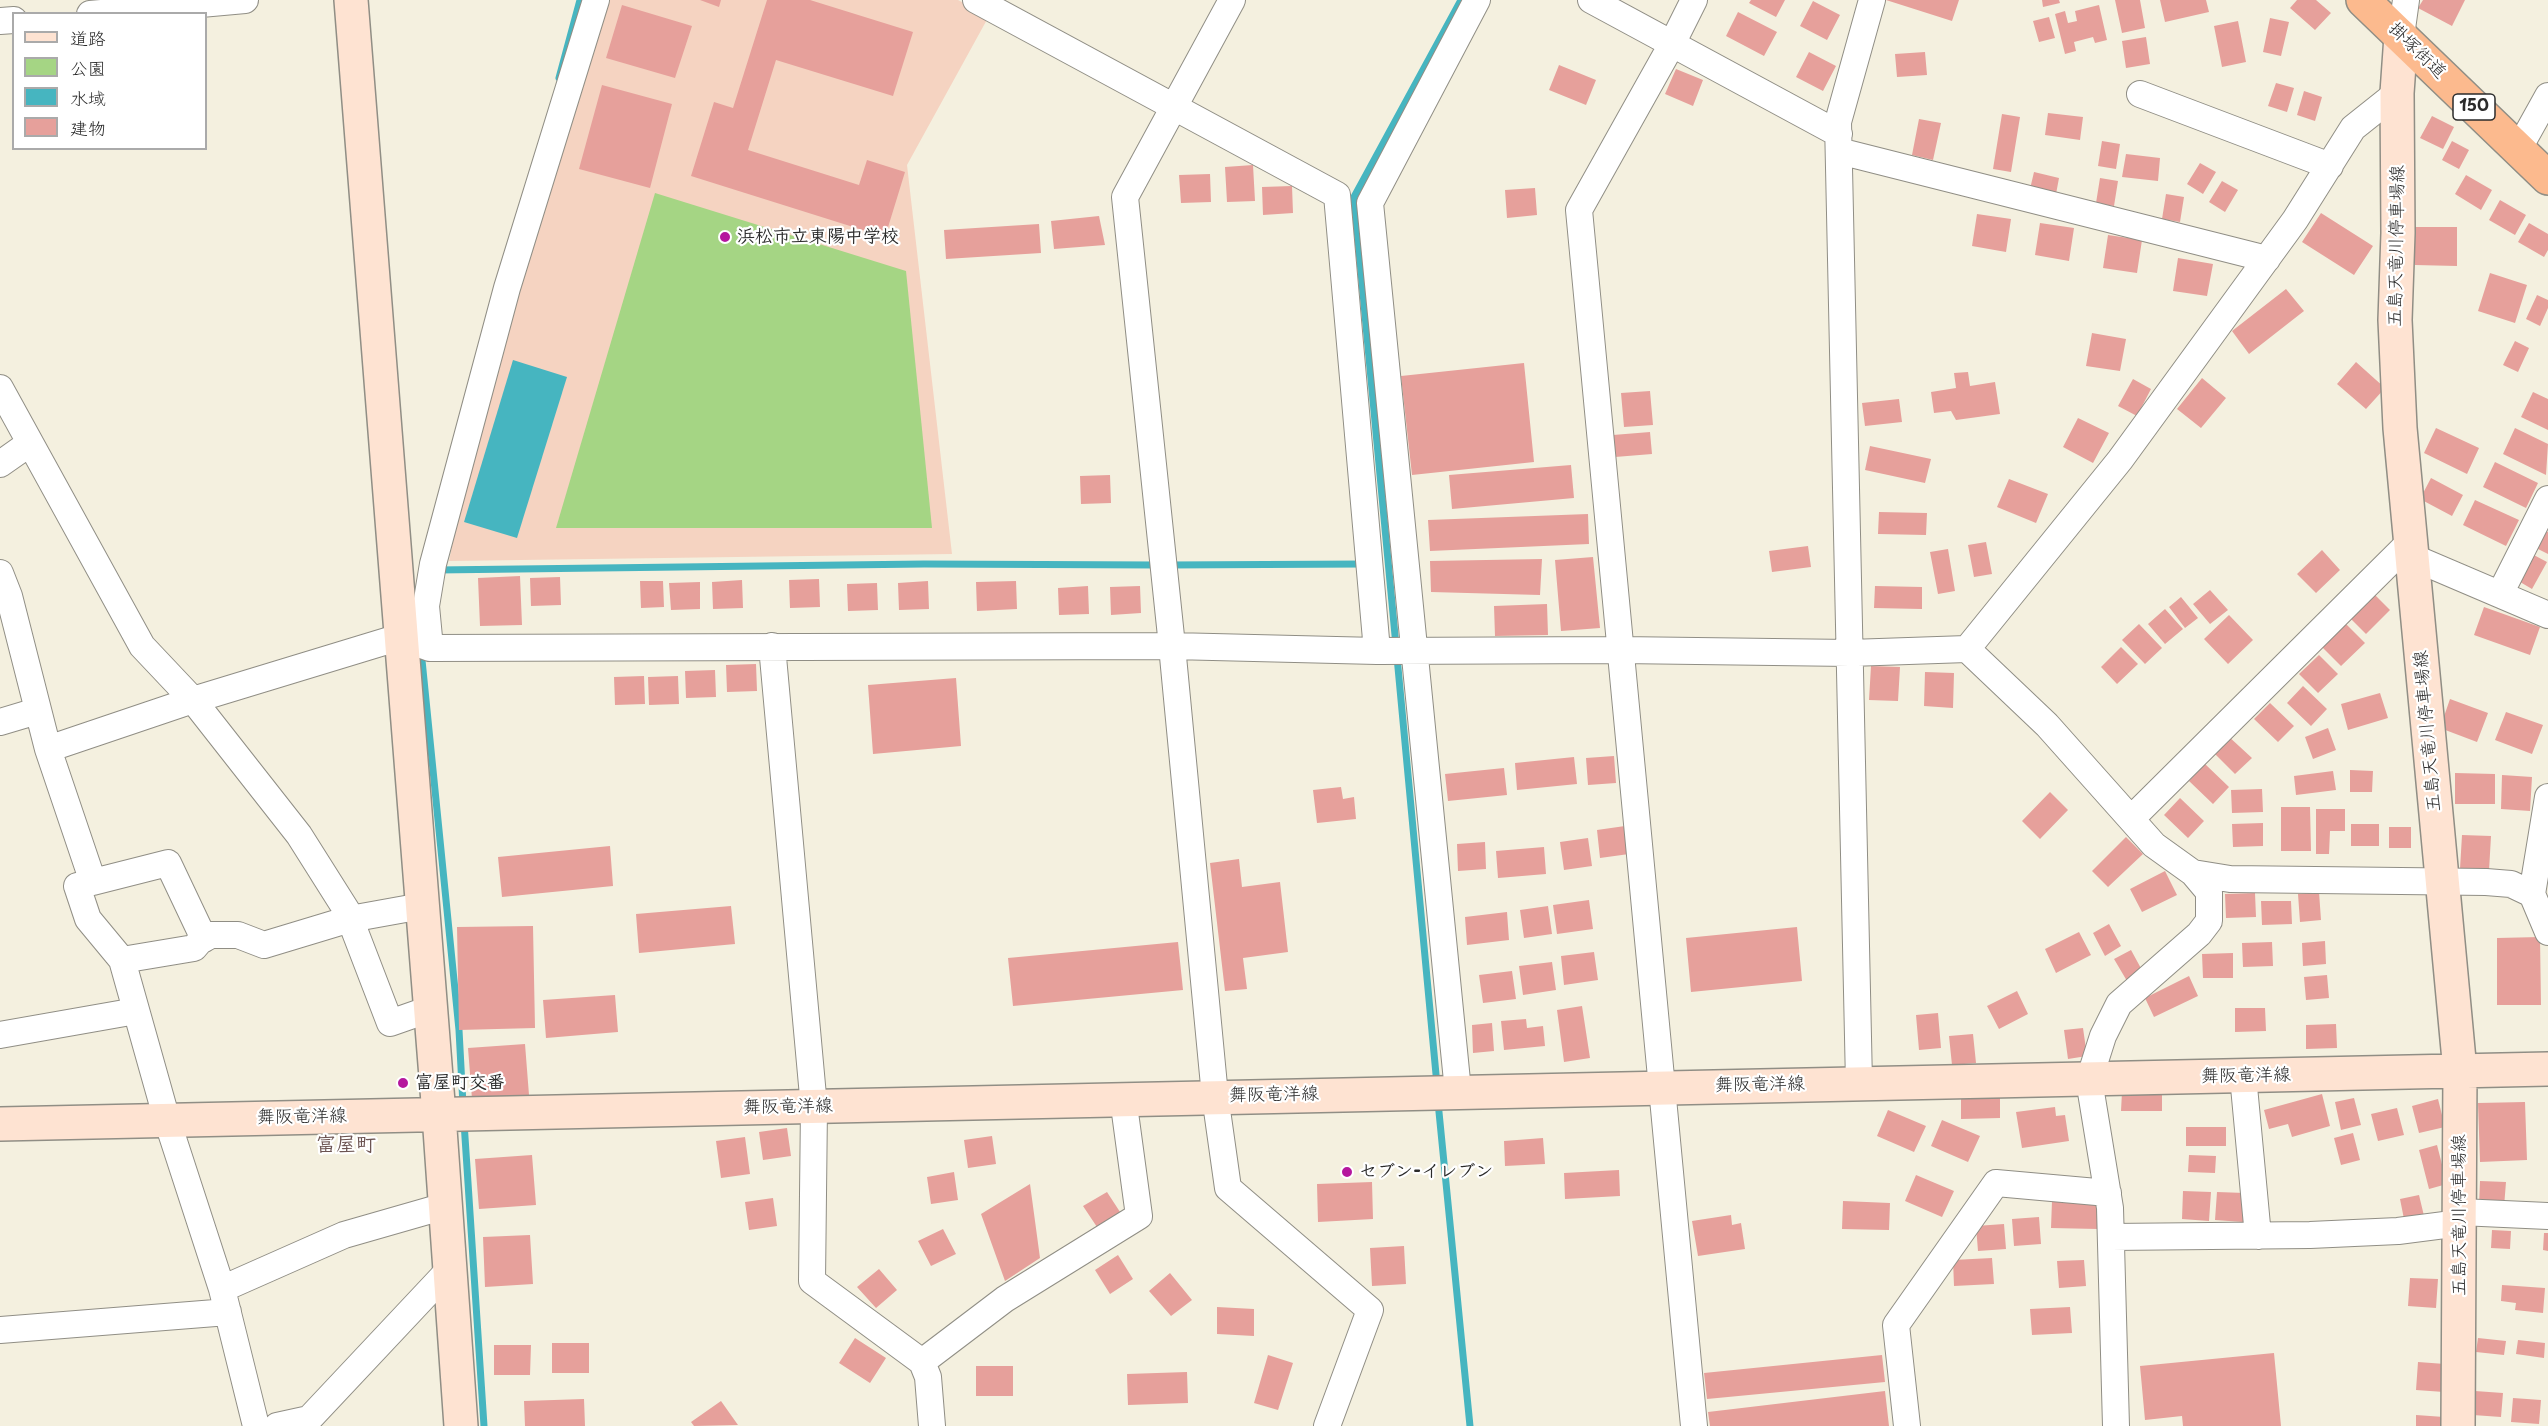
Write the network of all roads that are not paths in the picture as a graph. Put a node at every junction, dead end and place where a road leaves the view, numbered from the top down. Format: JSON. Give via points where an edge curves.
{"nodes":[{"id":1,"x":245,"y":0,"type":"edge"},
{"id":2,"x":351,"y":0,"type":"edge"},
{"id":3,"x":596,"y":0,"type":"edge"},
{"id":4,"x":976,"y":0,"type":"edge"},
{"id":5,"x":1232,"y":0,"type":"edge"},
{"id":6,"x":1477,"y":0,"type":"edge"},
{"id":7,"x":1591,"y":0,"type":"edge"},
{"id":8,"x":1694,"y":0,"type":"edge"},
{"id":9,"x":1872,"y":0,"type":"edge"},
{"id":10,"x":2363,"y":0,"type":"edge"},
{"id":11,"x":2406,"y":0,"type":"edge"},
{"id":12,"x":112,"y":12,"type":"edge"},
{"id":13,"x":2401,"y":36,"type":"junction"},
{"id":14,"x":1672,"y":44,"type":"junction"},
{"id":15,"x":2140,"y":93,"type":"dead end"},
{"id":16,"x":2397,"y":93,"type":"junction"},
{"id":17,"x":2548,"y":96,"type":"edge"},
{"id":18,"x":1173,"y":108,"type":"junction"},
{"id":19,"x":1839,"y":142,"type":"junction"},
{"id":20,"x":2518,"y":150,"type":"junction"},
{"id":21,"x":2330,"y":166,"type":"junction"},
{"id":22,"x":2548,"y":178,"type":"edge"},
{"id":23,"x":2267,"y":259,"type":"junction"},
{"id":24,"x":0,"y":388,"type":"edge"},
{"id":25,"x":30,"y":443,"type":"junction"},
{"id":26,"x":0,"y":464,"type":"edge"},
{"id":27,"x":2548,"y":499,"type":"edge"},
{"id":28,"x":2411,"y":549,"type":"junction"},
{"id":29,"x":3,"y":589,"type":"edge"},
{"id":30,"x":2500,"y":594,"type":"junction"},
{"id":31,"x":2548,"y":615,"type":"edge"},
{"id":32,"x":415,"y":642,"type":"junction"},
{"id":33,"x":1172,"y":645,"type":"junction"},
{"id":34,"x":772,"y":646,"type":"junction"},
{"id":35,"x":1967,"y":649,"type":"junction"},
{"id":36,"x":1620,"y":650,"type":"junction"},
{"id":37,"x":1377,"y":651,"type":"junction"},
{"id":38,"x":1415,"y":651,"type":"junction"},
{"id":39,"x":1850,"y":652,"type":"junction"},
{"id":40,"x":193,"y":700,"type":"junction"},
{"id":41,"x":37,"y":711,"type":"junction"},
{"id":42,"x":0,"y":722,"type":"edge"},
{"id":43,"x":48,"y":748,"type":"junction"},
{"id":44,"x":2548,"y":797,"type":"edge"},
{"id":45,"x":2132,"y":819,"type":"junction"},
{"id":46,"x":2193,"y":873,"type":"junction"},
{"id":47,"x":93,"y":882,"type":"junction"},
{"id":48,"x":2442,"y":882,"type":"junction"},
{"id":49,"x":2532,"y":894,"type":"junction"},
{"id":50,"x":422,"y":906,"type":"junction"},
{"id":51,"x":350,"y":919,"type":"junction"},
{"id":52,"x":2548,"y":932,"type":"edge"},
{"id":53,"x":204,"y":939,"type":"junction"},
{"id":54,"x":122,"y":960,"type":"junction"},
{"id":55,"x":430,"y":1009,"type":"junction"},
{"id":56,"x":136,"y":1011,"type":"junction"},
{"id":57,"x":0,"y":1035,"type":"edge"},
{"id":58,"x":2548,"y":1069,"type":"edge"},
{"id":59,"x":2460,"y":1071,"type":"junction"},
{"id":60,"x":2243,"y":1076,"type":"junction"},
{"id":61,"x":2089,"y":1080,"type":"junction"},
{"id":62,"x":1859,"y":1083,"type":"junction"},
{"id":63,"x":1663,"y":1087,"type":"junction"},
{"id":64,"x":1460,"y":1091,"type":"junction"},
{"id":65,"x":1215,"y":1096,"type":"junction"},
{"id":66,"x":1123,"y":1098,"type":"junction"},
{"id":67,"x":814,"y":1107,"type":"junction"},
{"id":68,"x":440,"y":1115,"type":"junction"},
{"id":69,"x":167,"y":1120,"type":"junction"},
{"id":70,"x":0,"y":1124,"type":"edge"},
{"id":71,"x":2108,"y":1193,"type":"junction"},
{"id":72,"x":446,"y":1206,"type":"junction"},
{"id":73,"x":2548,"y":1216,"type":"edge"},
{"id":74,"x":2460,"y":1218,"type":"junction"},
{"id":75,"x":2258,"y":1236,"type":"junction"},
{"id":76,"x":2111,"y":1237,"type":"junction"},
{"id":77,"x":449,"y":1270,"type":"junction"},
{"id":78,"x":225,"y":1301,"type":"junction"},
{"id":79,"x":0,"y":1330,"type":"edge"},
{"id":80,"x":922,"y":1362,"type":"junction"},
{"id":81,"x":256,"y":1426,"type":"edge"},
{"id":82,"x":277,"y":1426,"type":"edge"},
{"id":83,"x":461,"y":1426,"type":"edge"},
{"id":84,"x":932,"y":1426,"type":"edge"},
{"id":85,"x":1327,"y":1426,"type":"edge"},
{"id":86,"x":1694,"y":1426,"type":"edge"},
{"id":87,"x":1907,"y":1426,"type":"edge"},
{"id":88,"x":2116,"y":1426,"type":"edge"},
{"id":89,"x":2458,"y":1426,"type":"edge"}],
"edges":[{"from":1,"to":12,"type":"street"},
{"from":2,"to":32,"type":"main road"},
{"from":3,"to":32,"type":"street","via":[[507,288]]},
{"from":4,"to":18,"type":"street"},
{"from":5,"to":18,"type":"street"},
{"from":6,"to":38,"type":"street","via":[[1370,203]]},
{"from":7,"to":14,"type":"street"},
{"from":8,"to":14,"type":"street"},
{"from":9,"to":19,"type":"street","via":[[1838,122]]},
{"from":10,"to":13,"type":"highway","name":"掛塚街道","number":"150"},
{"from":11,"to":13,"type":"street"},
{"from":13,"to":16,"type":"main road","name":"五島天竜川停車場線"},
{"from":13,"to":20,"type":"highway","name":"掛塚街道","number":"150"},
{"from":14,"to":19,"type":"street"},
{"from":14,"to":36,"type":"street","via":[[1578,210]]},
{"from":15,"to":21,"type":"street"},
{"from":16,"to":21,"type":"street","via":[[2353,128]]},
{"from":16,"to":28,"type":"main road","name":"五島天竜川停車場線","via":[[2395,320]]},
{"from":17,"to":20,"type":"street"},
{"from":18,"to":33,"type":"street","via":[[1125,197]]},
{"from":18,"to":37,"type":"street","via":[[1337,195]]},
{"from":19,"to":23,"type":"street"},
{"from":19,"to":39,"type":"street"},
{"from":20,"to":22,"type":"highway","name":"掛塚街道","number":"150"},
{"from":21,"to":23,"type":"street"},
{"from":23,"to":35,"type":"street","via":[[2120,460]]},
{"from":24,"to":25,"type":"street"},
{"from":25,"to":26,"type":"street"},
{"from":25,"to":40,"type":"street","via":[[142,646]]},
{"from":27,"to":30,"type":"street"},
{"from":28,"to":30,"type":"street"},
{"from":28,"to":45,"type":"street"},
{"from":28,"to":48,"type":"main road","name":"五島天竜川停車場線"},
{"from":29,"to":41,"type":"street"},
{"from":30,"to":31,"type":"street"},
{"from":32,"to":34,"type":"street"},
{"from":32,"to":40,"type":"street"},
{"from":32,"to":50,"type":"main road"},
{"from":33,"to":34,"type":"street"},
{"from":33,"to":37,"type":"street"},
{"from":33,"to":65,"type":"street"},
{"from":34,"to":67,"type":"street"},
{"from":35,"to":39,"type":"street"},
{"from":35,"to":45,"type":"street","via":[[2047,724]]},
{"from":36,"to":38,"type":"street"},
{"from":36,"to":39,"type":"street"},
{"from":36,"to":63,"type":"street"},
{"from":37,"to":38,"type":"street"},
{"from":38,"to":64,"type":"street"},
{"from":39,"to":62,"type":"street"},
{"from":40,"to":43,"type":"street"},
{"from":40,"to":51,"type":"street","via":[[299,836]]},
{"from":41,"to":42,"type":"street"},
{"from":41,"to":43,"type":"street"},
{"from":43,"to":47,"type":"street"},
{"from":44,"to":49,"type":"street"},
{"from":45,"to":46,"type":"street","via":[[2154,845]]},
{"from":46,"to":48,"type":"street","via":[[2230,879]]},
{"from":46,"to":61,"type":"street","via":[[2210,892],[2209,921],[2119,1004],[2103,1036]]},
{"from":47,"to":53,"type":"street","via":[[168,862]]},
{"from":47,"to":54,"type":"street","via":[[77,886],[88,919]]},
{"from":48,"to":49,"type":"street","via":[[2511,884]]},
{"from":48,"to":59,"type":"main road","name":"五島天竜川停車場線"},
{"from":49,"to":52,"type":"street"},
{"from":50,"to":51,"type":"street"},
{"from":50,"to":55,"type":"main road"},
{"from":51,"to":53,"type":"street","via":[[264,945],[238,935],[211,934]]},
{"from":51,"to":55,"type":"street","via":[[390,1023]]},
{"from":53,"to":54,"type":"street","via":[[194,948]]},
{"from":54,"to":56,"type":"street"},
{"from":55,"to":68,"type":"main road"},
{"from":56,"to":57,"type":"street"},
{"from":56,"to":69,"type":"street"},
{"from":58,"to":59,"type":"main road","name":"舞阪竜洋線"},
{"from":59,"to":60,"type":"main road","name":"舞阪竜洋線"},
{"from":59,"to":74,"type":"main road","name":"五島天竜川停車場線"},
{"from":60,"to":61,"type":"main road","name":"舞阪竜洋線"},
{"from":60,"to":75,"type":"street"},
{"from":61,"to":62,"type":"main road","name":"舞阪竜洋線"},
{"from":61,"to":71,"type":"street"},
{"from":62,"to":63,"type":"main road","name":"舞阪竜洋線"},
{"from":63,"to":64,"type":"main road","name":"舞阪竜洋線"},
{"from":63,"to":86,"type":"street"},
{"from":64,"to":65,"type":"main road","name":"舞阪竜洋線"},
{"from":65,"to":66,"type":"main road","name":"舞阪竜洋線"},
{"from":65,"to":85,"type":"street","via":[[1228,1188],[1370,1310]]},
{"from":66,"to":67,"type":"main road","name":"舞阪竜洋線"},
{"from":66,"to":80,"type":"street","via":[[1139,1216],[1005,1299]]},
{"from":67,"to":68,"type":"main road","name":"舞阪竜洋線"},
{"from":67,"to":80,"type":"street","via":[[812,1281]]},
{"from":68,"to":69,"type":"main road","name":"舞阪竜洋線"},
{"from":68,"to":72,"type":"main road"},
{"from":69,"to":70,"type":"main road","name":"舞阪竜洋線"},
{"from":69,"to":78,"type":"street"},
{"from":71,"to":76,"type":"street"},
{"from":71,"to":87,"type":"street","via":[[1996,1183],[1896,1325]]},
{"from":72,"to":77,"type":"main road"},
{"from":72,"to":78,"type":"street","via":[[344,1234]]},
{"from":73,"to":74,"type":"street"},
{"from":74,"to":75,"type":"street","via":[[2398,1231]]},
{"from":74,"to":89,"type":"main road","name":"五島天竜川停車場線"},
{"from":75,"to":76,"type":"street"},
{"from":76,"to":88,"type":"street"},
{"from":77,"to":82,"type":"street","via":[[309,1419]]},
{"from":77,"to":83,"type":"main road"},
{"from":78,"to":79,"type":"street"},
{"from":78,"to":81,"type":"street"},
{"from":80,"to":84,"type":"street","via":[[928,1377]]}]}
